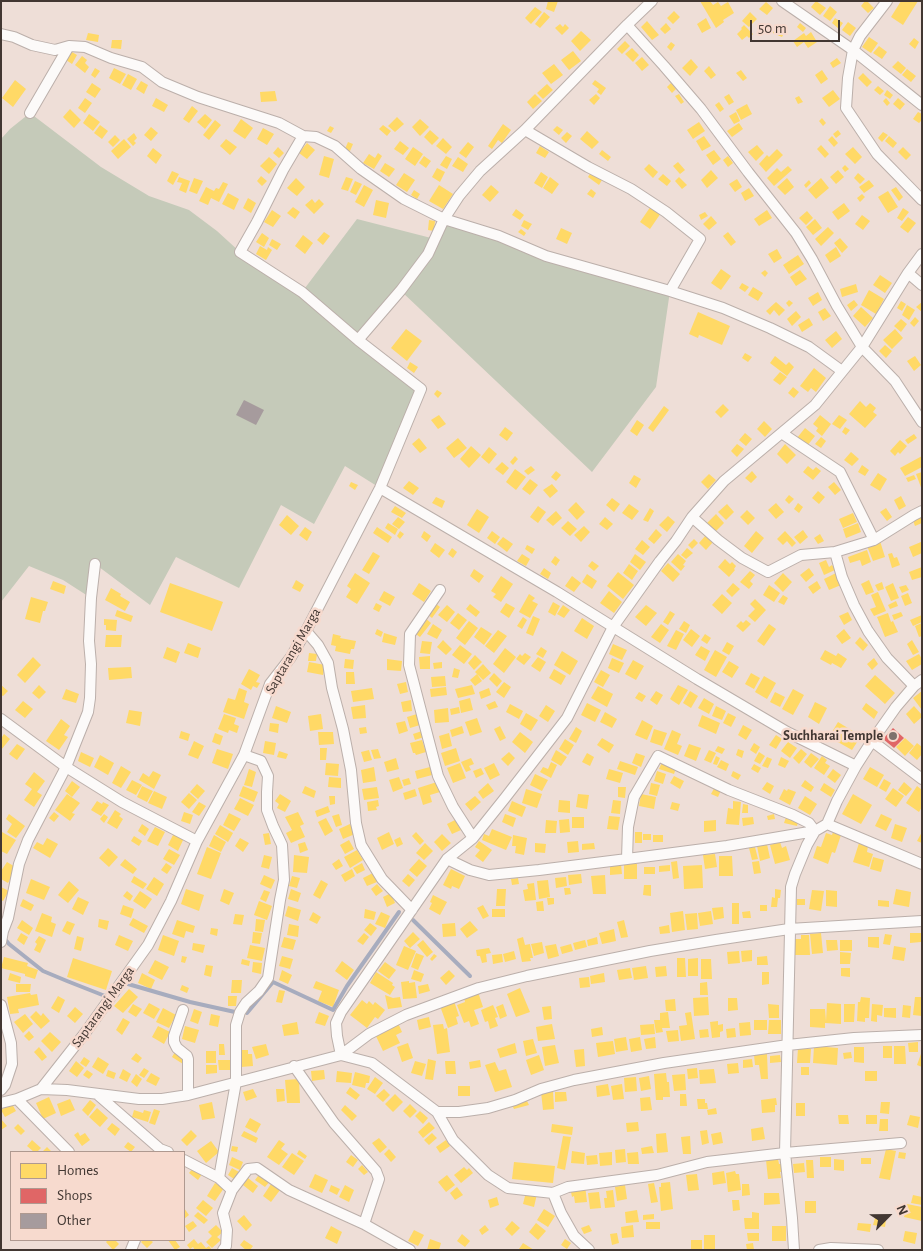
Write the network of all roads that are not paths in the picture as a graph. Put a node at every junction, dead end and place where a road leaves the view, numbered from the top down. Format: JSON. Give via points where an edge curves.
{"nodes":[{"id":1,"x":652,"y":1,"type":"edge"},
{"id":2,"x":782,"y":1,"type":"edge"},
{"id":3,"x":887,"y":1,"type":"edge"},
{"id":4,"x":627,"y":25,"type":"junction"},
{"id":5,"x":1,"y":34,"type":"edge"},
{"id":6,"x":69,"y":46,"type":"junction"},
{"id":7,"x":853,"y":50,"type":"junction"},
{"id":8,"x":922,"y":104,"type":"edge"},
{"id":9,"x":30,"y":113,"type":"dead end"},
{"id":10,"x":525,"y":130,"type":"junction"},
{"id":11,"x":303,"y":136,"type":"junction"},
{"id":12,"x":922,"y":200,"type":"edge"},
{"id":13,"x":444,"y":219,"type":"junction"},
{"id":14,"x":922,"y":254,"type":"edge"},
{"id":15,"x":908,"y":273,"type":"junction"},
{"id":16,"x":922,"y":285,"type":"edge"},
{"id":17,"x":670,"y":291,"type":"junction"},
{"id":18,"x":358,"y":340,"type":"junction"},
{"id":19,"x":862,"y":347,"type":"junction"},
{"id":20,"x":842,"y":371,"type":"junction"},
{"id":21,"x":922,"y":422,"type":"edge"},
{"id":22,"x":782,"y":434,"type":"junction"},
{"id":23,"x":380,"y":488,"type":"junction"},
{"id":24,"x":922,"y":511,"type":"edge"},
{"id":25,"x":692,"y":517,"type":"junction"},
{"id":26,"x":874,"y":540,"type":"junction"},
{"id":27,"x":835,"y":552,"type":"junction"},
{"id":28,"x":94,"y":564,"type":"dead end"},
{"id":29,"x":440,"y":590,"type":"dead end"},
{"id":30,"x":613,"y":627,"type":"junction"},
{"id":31,"x":306,"y":631,"type":"junction"},
{"id":32,"x":918,"y":683,"type":"edge"},
{"id":33,"x":1,"y":719,"type":"edge"},
{"id":34,"x":872,"y":741,"type":"junction"},
{"id":35,"x":244,"y":755,"type":"junction"},
{"id":36,"x":856,"y":766,"type":"junction"},
{"id":37,"x":66,"y":767,"type":"junction"},
{"id":38,"x":922,"y":779,"type":"edge"},
{"id":39,"x":827,"y":824,"type":"junction"},
{"id":40,"x":815,"y":831,"type":"junction"},
{"id":41,"x":473,"y":838,"type":"junction"},
{"id":42,"x":197,"y":841,"type":"junction"},
{"id":43,"x":627,"y":858,"type":"junction"},
{"id":44,"x":447,"y":859,"type":"junction"},
{"id":45,"x":922,"y":864,"type":"edge"},
{"id":46,"x":412,"y":910,"type":"junction"},
{"id":47,"x":922,"y":921,"type":"edge"},
{"id":48,"x":789,"y":930,"type":"junction"},
{"id":49,"x":1,"y":942,"type":"edge"},
{"id":50,"x":1,"y":1005,"type":"edge"},
{"id":51,"x":183,"y":1010,"type":"dead end"},
{"id":52,"x":922,"y":1035,"type":"edge"},
{"id":53,"x":788,"y":1045,"type":"junction"},
{"id":54,"x":341,"y":1055,"type":"junction"},
{"id":55,"x":294,"y":1066,"type":"junction"},
{"id":56,"x":236,"y":1082,"type":"junction"},
{"id":57,"x":41,"y":1089,"type":"junction"},
{"id":58,"x":1,"y":1090,"type":"edge"},
{"id":59,"x":97,"y":1094,"type":"junction"},
{"id":60,"x":188,"y":1095,"type":"junction"},
{"id":61,"x":17,"y":1099,"type":"junction"},
{"id":62,"x":1,"y":1102,"type":"edge"},
{"id":63,"x":438,"y":1112,"type":"junction"},
{"id":64,"x":901,"y":1144,"type":"dead end"},
{"id":65,"x":68,"y":1151,"type":"edge"},
{"id":66,"x":166,"y":1151,"type":"edge"},
{"id":67,"x":785,"y":1154,"type":"junction"},
{"id":68,"x":185,"y":1161,"type":"edge"},
{"id":69,"x":219,"y":1178,"type":"junction"},
{"id":70,"x":232,"y":1190,"type":"junction"},
{"id":71,"x":553,"y":1193,"type":"junction"},
{"id":72,"x":364,"y":1224,"type":"junction"},
{"id":73,"x":222,"y":1250,"type":"edge"},
{"id":74,"x":410,"y":1250,"type":"edge"},
{"id":75,"x":589,"y":1250,"type":"edge"},
{"id":76,"x":794,"y":1250,"type":"edge"},
{"id":77,"x":819,"y":1250,"type":"edge"},
{"id":78,"x":878,"y":1250,"type":"edge"}],
"edges":[{"from":1,"to":4,"type":"street"},
{"from":2,"to":7,"type":"street"},
{"from":3,"to":7,"type":"street"},
{"from":4,"to":10,"type":"street"},
{"from":4,"to":19,"type":"street","via":[[700,109],[796,233]]},
{"from":5,"to":6,"type":"street","via":[[54,50]]},
{"from":6,"to":9,"type":"street"},
{"from":6,"to":11,"type":"street","via":[[85,47],[142,67],[162,82],[278,123]]},
{"from":7,"to":8,"type":"street"},
{"from":7,"to":12,"type":"street","via":[[846,108],[877,154]]},
{"from":10,"to":13,"type":"street","via":[[480,171]]},
{"from":10,"to":17,"type":"street","via":[[631,189],[700,239]]},
{"from":11,"to":13,"type":"street","via":[[316,137],[335,146],[404,199]]},
{"from":11,"to":18,"type":"street","name":"Saptarangi Marga","via":[[240,252],[302,292]]},
{"from":13,"to":17,"type":"street","via":[[500,236],[546,256]]},
{"from":13,"to":18,"type":"street","via":[[428,254]]},
{"from":14,"to":15,"type":"street"},
{"from":15,"to":16,"type":"street"},
{"from":15,"to":19,"type":"street"},
{"from":17,"to":20,"type":"street","via":[[770,328],[809,347]]},
{"from":18,"to":23,"type":"street","name":"Saptarangi Marga","via":[[421,389]]},
{"from":19,"to":20,"type":"street"},
{"from":19,"to":21,"type":"street","via":[[895,381]]},
{"from":20,"to":22,"type":"street","via":[[815,405]]},
{"from":22,"to":25,"type":"street","via":[[724,481]]},
{"from":22,"to":26,"type":"street","via":[[840,472]]},
{"from":23,"to":30,"type":"street"},
{"from":23,"to":31,"type":"street","name":"Saptarangi Marga"},
{"from":24,"to":26,"type":"street"},
{"from":25,"to":27,"type":"street","via":[[742,558],[768,572],[801,555]]},
{"from":25,"to":30,"type":"street"},
{"from":26,"to":27,"type":"street"},
{"from":27,"to":32,"type":"street","via":[[842,577],[868,631],[888,658]]},
{"from":28,"to":37,"type":"street","via":[[90,698],[88,712]]},
{"from":29,"to":41,"type":"street","via":[[410,634],[409,666],[438,776]]},
{"from":30,"to":36,"type":"street","via":[[787,732]]},
{"from":30,"to":41,"type":"street","via":[[567,718]]},
{"from":31,"to":35,"type":"street","name":"Saptarangi Marga","via":[[270,684]]},
{"from":31,"to":46,"type":"street","via":[[328,663],[343,729],[361,845],[382,879]]},
{"from":32,"to":34,"type":"street"},
{"from":33,"to":37,"type":"street"},
{"from":34,"to":36,"type":"street"},
{"from":34,"to":38,"type":"street"},
{"from":35,"to":42,"type":"street","name":"Saptarangi Marga"},
{"from":35,"to":56,"type":"street","via":[[261,761],[268,776],[267,810],[282,845],[284,880],[268,978],[246,1003],[236,1025]]},
{"from":36,"to":39,"type":"street"},
{"from":37,"to":42,"type":"street","via":[[122,802]]},
{"from":37,"to":49,"type":"street","via":[[28,840]]},
{"from":39,"to":40,"type":"street"},
{"from":39,"to":45,"type":"street"},
{"from":40,"to":43,"type":"street"},
{"from":40,"to":43,"type":"street","via":[[809,823],[793,815],[729,790],[658,756],[634,797],[628,826]]},
{"from":40,"to":48,"type":"street","via":[[791,887]]},
{"from":41,"to":44,"type":"street"},
{"from":42,"to":57,"type":"street","name":"Saptarangi Marga","via":[[148,945],[85,1034]]},
{"from":43,"to":44,"type":"street","via":[[490,875]]},
{"from":44,"to":46,"type":"street"},
{"from":46,"to":54,"type":"street","via":[[341,1012],[336,1023]]},
{"from":47,"to":48,"type":"street"},
{"from":48,"to":53,"type":"street"},
{"from":48,"to":54,"type":"street","via":[[650,951],[479,988],[406,1015],[369,1034]]},
{"from":50,"to":58,"type":"street","via":[[11,1043],[12,1064]]},
{"from":51,"to":60,"type":"street","via":[[174,1042],[188,1059]]},
{"from":52,"to":53,"type":"street"},
{"from":53,"to":63,"type":"street","via":[[574,1080],[488,1108]]},
{"from":53,"to":67,"type":"street"},
{"from":54,"to":55,"type":"street"},
{"from":54,"to":63,"type":"street","via":[[372,1063]]},
{"from":55,"to":56,"type":"street"},
{"from":55,"to":72,"type":"street","via":[[334,1123],[376,1171],[379,1179]]},
{"from":56,"to":60,"type":"street"},
{"from":56,"to":69,"type":"street"},
{"from":57,"to":59,"type":"street"},
{"from":57,"to":61,"type":"street","name":"Saptarangi Marga"},
{"from":59,"to":60,"type":"street","via":[[162,1099]]},
{"from":59,"to":66,"type":"street"},
{"from":61,"to":62,"type":"street","name":"Saptarangi Marga"},
{"from":61,"to":65,"type":"street"},
{"from":63,"to":71,"type":"street","via":[[453,1140],[488,1175],[508,1188]]},
{"from":64,"to":67,"type":"street"},
{"from":67,"to":71,"type":"street","via":[[707,1162],[657,1174],[568,1187]]},
{"from":67,"to":76,"type":"street"},
{"from":68,"to":69,"type":"street"},
{"from":69,"to":70,"type":"street"},
{"from":70,"to":72,"type":"street","via":[[248,1169],[257,1168],[289,1190]]},
{"from":70,"to":73,"type":"street","via":[[223,1213],[227,1230],[226,1246]]},
{"from":71,"to":75,"type":"street","via":[[574,1236]]},
{"from":72,"to":74,"type":"street"},
{"from":77,"to":78,"type":"street"}]}
